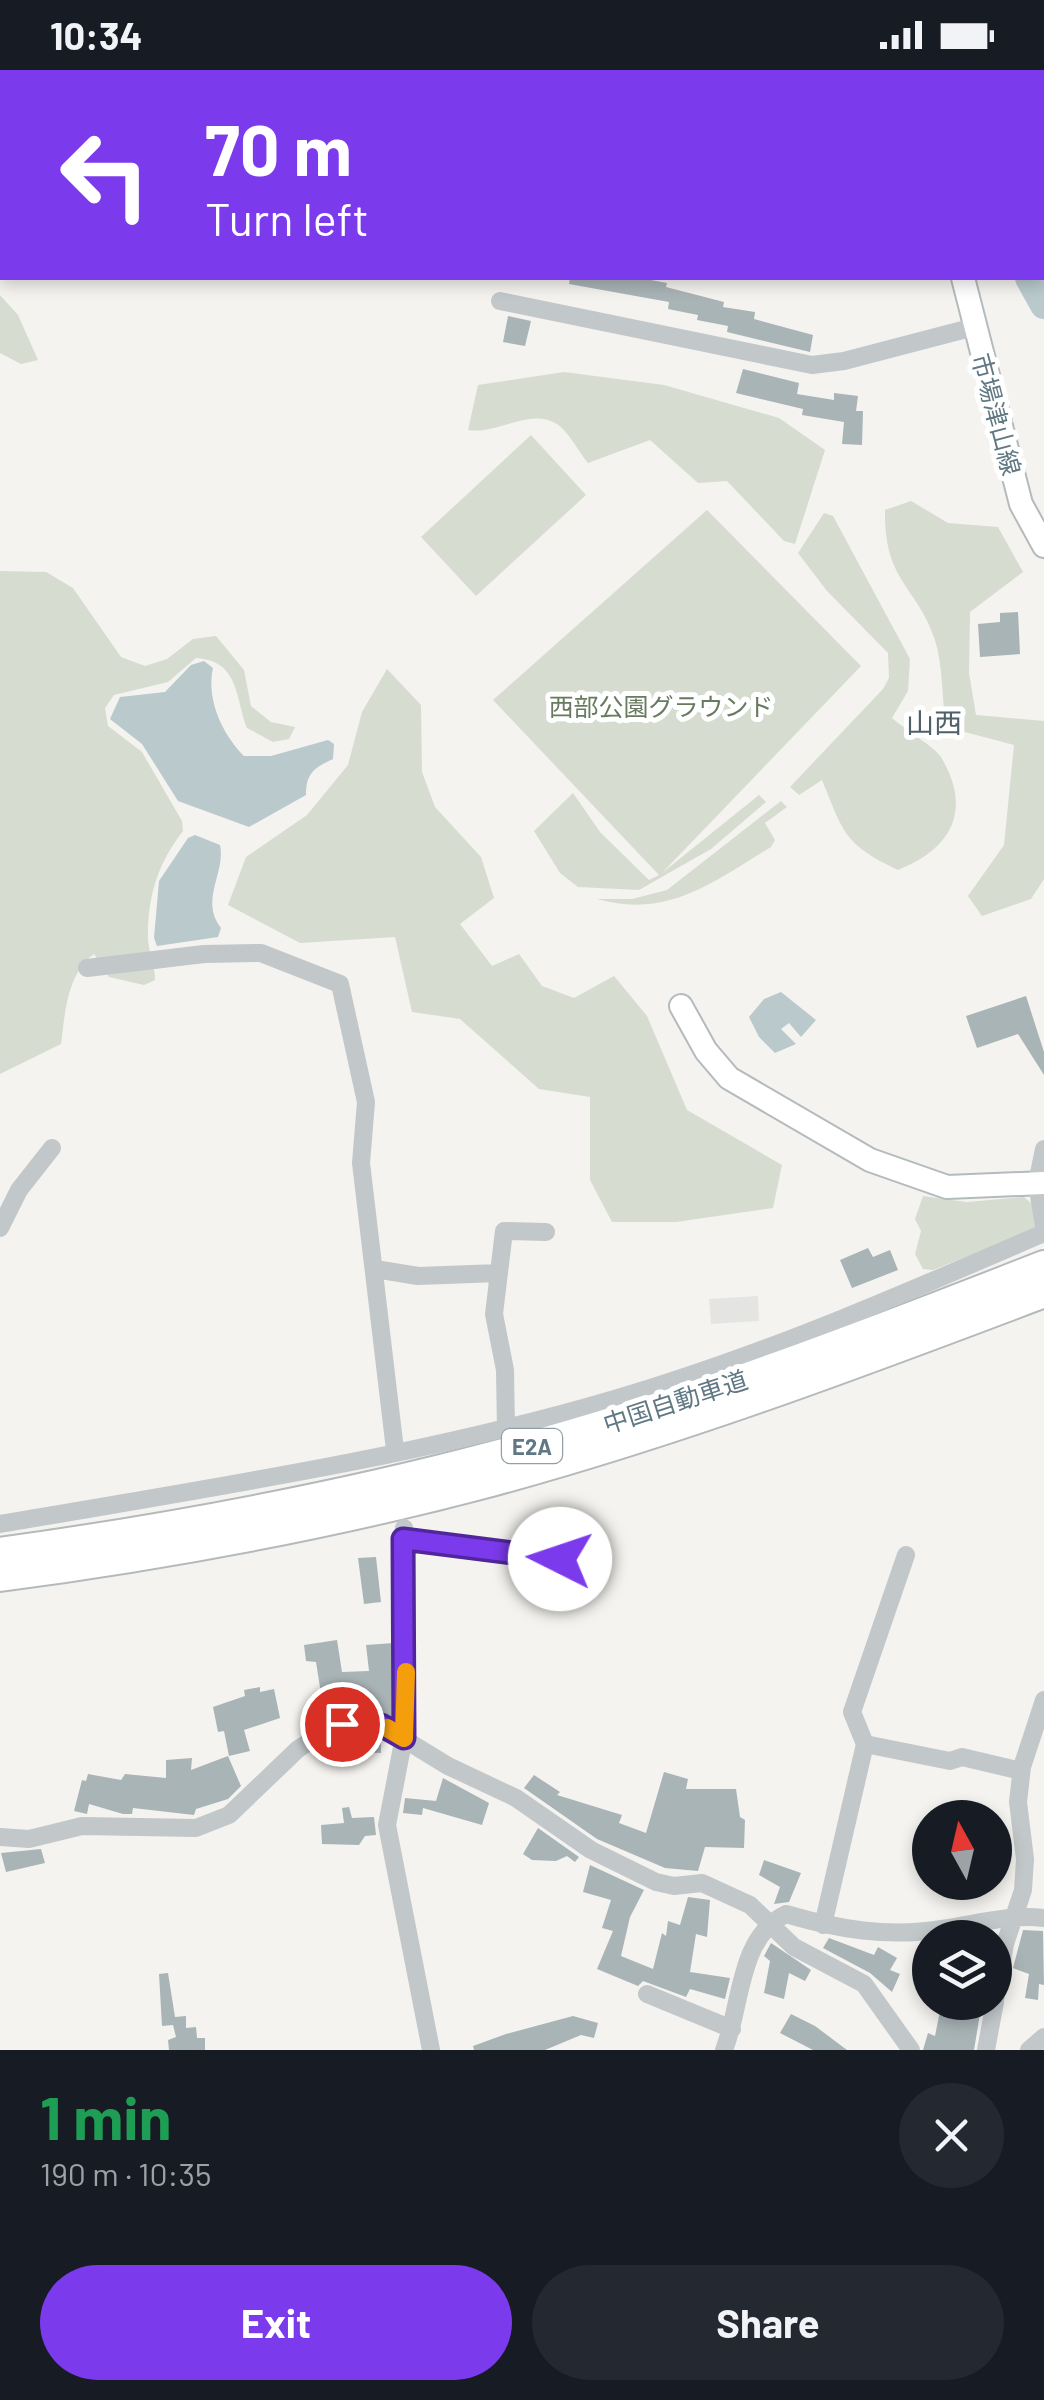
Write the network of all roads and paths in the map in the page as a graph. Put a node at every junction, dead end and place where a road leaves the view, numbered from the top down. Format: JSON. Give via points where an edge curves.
{"nodes":[{"id":1,"x":962,"y":280,"type":"edge"},
{"id":2,"x":500,"y":300,"type":"dead end"},
{"id":3,"x":974,"y":327,"type":"junction"},
{"id":4,"x":1044,"y":546,"type":"edge"},
{"id":5,"x":86,"y":968,"type":"dead end"},
{"id":6,"x":681,"y":1006,"type":"dead end"},
{"id":7,"x":52,"y":1148,"type":"dead end"},
{"id":8,"x":1044,"y":1149,"type":"edge"},
{"id":9,"x":1040,"y":1183,"type":"edge"},
{"id":10,"x":0,"y":1228,"type":"edge"},
{"id":11,"x":1044,"y":1230,"type":"edge"},
{"id":12,"x":546,"y":1232,"type":"dead end"},
{"id":13,"x":1044,"y":1266,"type":"edge"},
{"id":14,"x":375,"y":1269,"type":"junction"},
{"id":15,"x":499,"y":1272,"type":"junction"},
{"id":16,"x":1044,"y":1292,"type":"edge"},
{"id":17,"x":506,"y":1429,"type":"junction"},
{"id":18,"x":395,"y":1450,"type":"junction"},
{"id":19,"x":0,"y":1524,"type":"edge"},
{"id":20,"x":0,"y":1552,"type":"edge"},
{"id":21,"x":906,"y":1555,"type":"dead end"},
{"id":22,"x":560,"y":1559,"type":"dead end"},
{"id":23,"x":0,"y":1576,"type":"edge"},
{"id":24,"x":1044,"y":1700,"type":"edge"},
{"id":25,"x":404,"y":1738,"type":"junction"},
{"id":26,"x":865,"y":1744,"type":"junction"},
{"id":27,"x":1022,"y":1771,"type":"junction"},
{"id":28,"x":0,"y":1837,"type":"edge"},
{"id":29,"x":1018,"y":1915,"type":"junction"},
{"id":30,"x":1044,"y":1918,"type":"edge"},
{"id":31,"x":770,"y":1922,"type":"junction"},
{"id":32,"x":822,"y":1925,"type":"junction"},
{"id":33,"x":1012,"y":1928,"type":"edge"},
{"id":34,"x":647,"y":1994,"type":"dead end"},
{"id":35,"x":992,"y":2020,"type":"edge"},
{"id":36,"x":732,"y":2029,"type":"junction"},
{"id":37,"x":1044,"y":2037,"type":"edge"},
{"id":38,"x":431,"y":2050,"type":"edge"},
{"id":39,"x":724,"y":2050,"type":"edge"},
{"id":40,"x":911,"y":2050,"type":"edge"},
{"id":41,"x":986,"y":2050,"type":"edge"},
{"id":42,"x":1029,"y":2050,"type":"edge"}],
"edges":[{"from":1,"to":3,"type":"street","name":"市場津山線"},
{"from":2,"to":3,"type":"street","via":[[812,365]]},
{"from":3,"to":4,"type":"street","name":"市場津山線","via":[[1021,504]]},
{"from":5,"to":14,"type":"street","via":[[260,953],[340,984],[366,1102],[361,1163]]},
{"from":6,"to":9,"type":"street","via":[[729,1078],[870,1160],[947,1187]]},
{"from":7,"to":10,"type":"street"},
{"from":8,"to":9,"type":"street"},
{"from":9,"to":11,"type":"street"},
{"from":11,"to":17,"type":"street","via":[[802,1336]]},
{"from":12,"to":15,"type":"street","via":[[504,1231]]},
{"from":13,"to":20,"type":"highway","name":"中国自動車道","number":"E2A","via":[[751,1376],[492,1457],[224,1518]]},
{"from":14,"to":15,"type":"street","via":[[418,1276]]},
{"from":14,"to":18,"type":"street"},
{"from":15,"to":17,"type":"street","via":[[494,1314],[505,1370]]},
{"from":16,"to":23,"type":"highway","name":"中国自動車道","number":"E2A","via":[[760,1397],[493,1480],[224,1542]]},
{"from":17,"to":18,"type":"street"},
{"from":18,"to":19,"type":"street"},
{"from":21,"to":26,"type":"street","via":[[852,1712]]},
{"from":22,"to":25,"type":"street","via":[[403,1534]]},
{"from":24,"to":27,"type":"street"},
{"from":25,"to":28,"type":"street","via":[[381,1725],[342,1724],[298,1748],[230,1815],[196,1828],[82,1826],[30,1839]]},
{"from":25,"to":31,"type":"street","via":[[516,1798],[591,1850],[656,1882],[720,1888]]},
{"from":25,"to":38,"type":"street","via":[[388,1824]]},
{"from":26,"to":27,"type":"street"},
{"from":26,"to":32,"type":"street"},
{"from":27,"to":29,"type":"street","via":[[1018,1802],[1025,1859]]},
{"from":29,"to":30,"type":"street"},
{"from":29,"to":32,"type":"street","via":[[890,1934]]},
{"from":29,"to":33,"type":"street"},
{"from":31,"to":32,"type":"street","via":[[786,1914]]},
{"from":31,"to":36,"type":"street","via":[[754,1938]]},
{"from":31,"to":40,"type":"street","via":[[794,1948],[864,1984]]},
{"from":34,"to":36,"type":"street"},
{"from":35,"to":41,"type":"street"},
{"from":36,"to":39,"type":"street"},
{"from":37,"to":42,"type":"street"}]}
